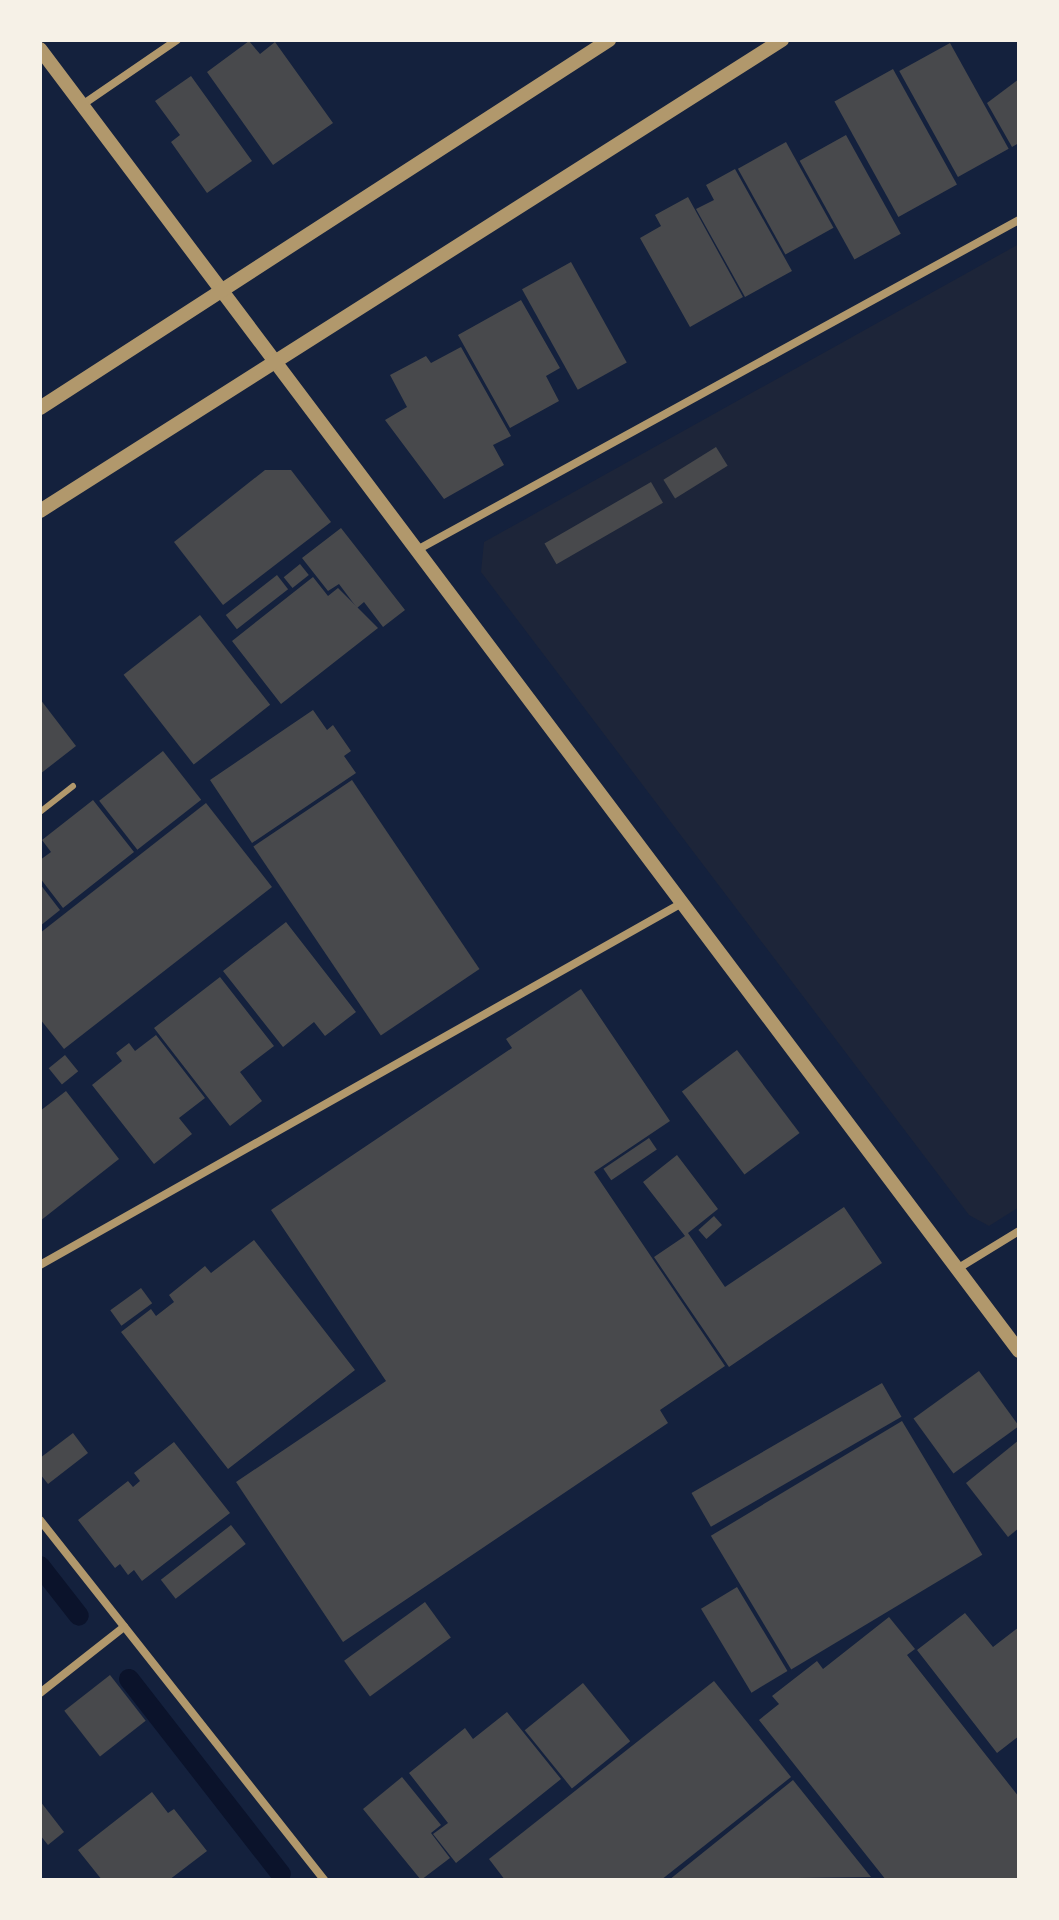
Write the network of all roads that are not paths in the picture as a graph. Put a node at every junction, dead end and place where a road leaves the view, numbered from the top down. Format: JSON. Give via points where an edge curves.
{"nodes":[{"id":1,"x":177,"y":40,"type":"edge"},
{"id":2,"x":609,"y":40,"type":"edge"},
{"id":3,"x":782,"y":40,"type":"edge"},
{"id":4,"x":40,"y":49,"type":"edge"},
{"id":5,"x":82,"y":105,"type":"junction"},
{"id":6,"x":1019,"y":220,"type":"edge"},
{"id":7,"x":220,"y":294,"type":"junction"},
{"id":8,"x":276,"y":364,"type":"junction"},
{"id":9,"x":40,"y":408,"type":"edge"},
{"id":10,"x":40,"y":511,"type":"edge"},
{"id":11,"x":417,"y":550,"type":"junction"},
{"id":12,"x":73,"y":786,"type":"dead end"},
{"id":13,"x":40,"y":812,"type":"edge"},
{"id":14,"x":682,"y":903,"type":"junction"},
{"id":15,"x":1019,"y":1231,"type":"edge"},
{"id":16,"x":40,"y":1265,"type":"edge"},
{"id":17,"x":957,"y":1269,"type":"junction"},
{"id":18,"x":1019,"y":1351,"type":"edge"},
{"id":19,"x":40,"y":1520,"type":"edge"},
{"id":20,"x":124,"y":1627,"type":"junction"},
{"id":21,"x":40,"y":1693,"type":"edge"},
{"id":22,"x":324,"y":1880,"type":"edge"}],
"edges":[{"from":1,"to":5,"type":"street"},
{"from":2,"to":7,"type":"street"},
{"from":3,"to":8,"type":"street"},
{"from":4,"to":5,"type":"street"},
{"from":5,"to":7,"type":"street"},
{"from":6,"to":11,"type":"street"},
{"from":7,"to":8,"type":"street"},
{"from":7,"to":9,"type":"street"},
{"from":8,"to":10,"type":"street"},
{"from":8,"to":11,"type":"street"},
{"from":11,"to":14,"type":"street"},
{"from":12,"to":13,"type":"lane"},
{"from":14,"to":16,"type":"street"},
{"from":14,"to":17,"type":"street"},
{"from":15,"to":17,"type":"street"},
{"from":17,"to":18,"type":"street"},
{"from":19,"to":20,"type":"street"},
{"from":20,"to":21,"type":"street"},
{"from":20,"to":22,"type":"street"}]}
